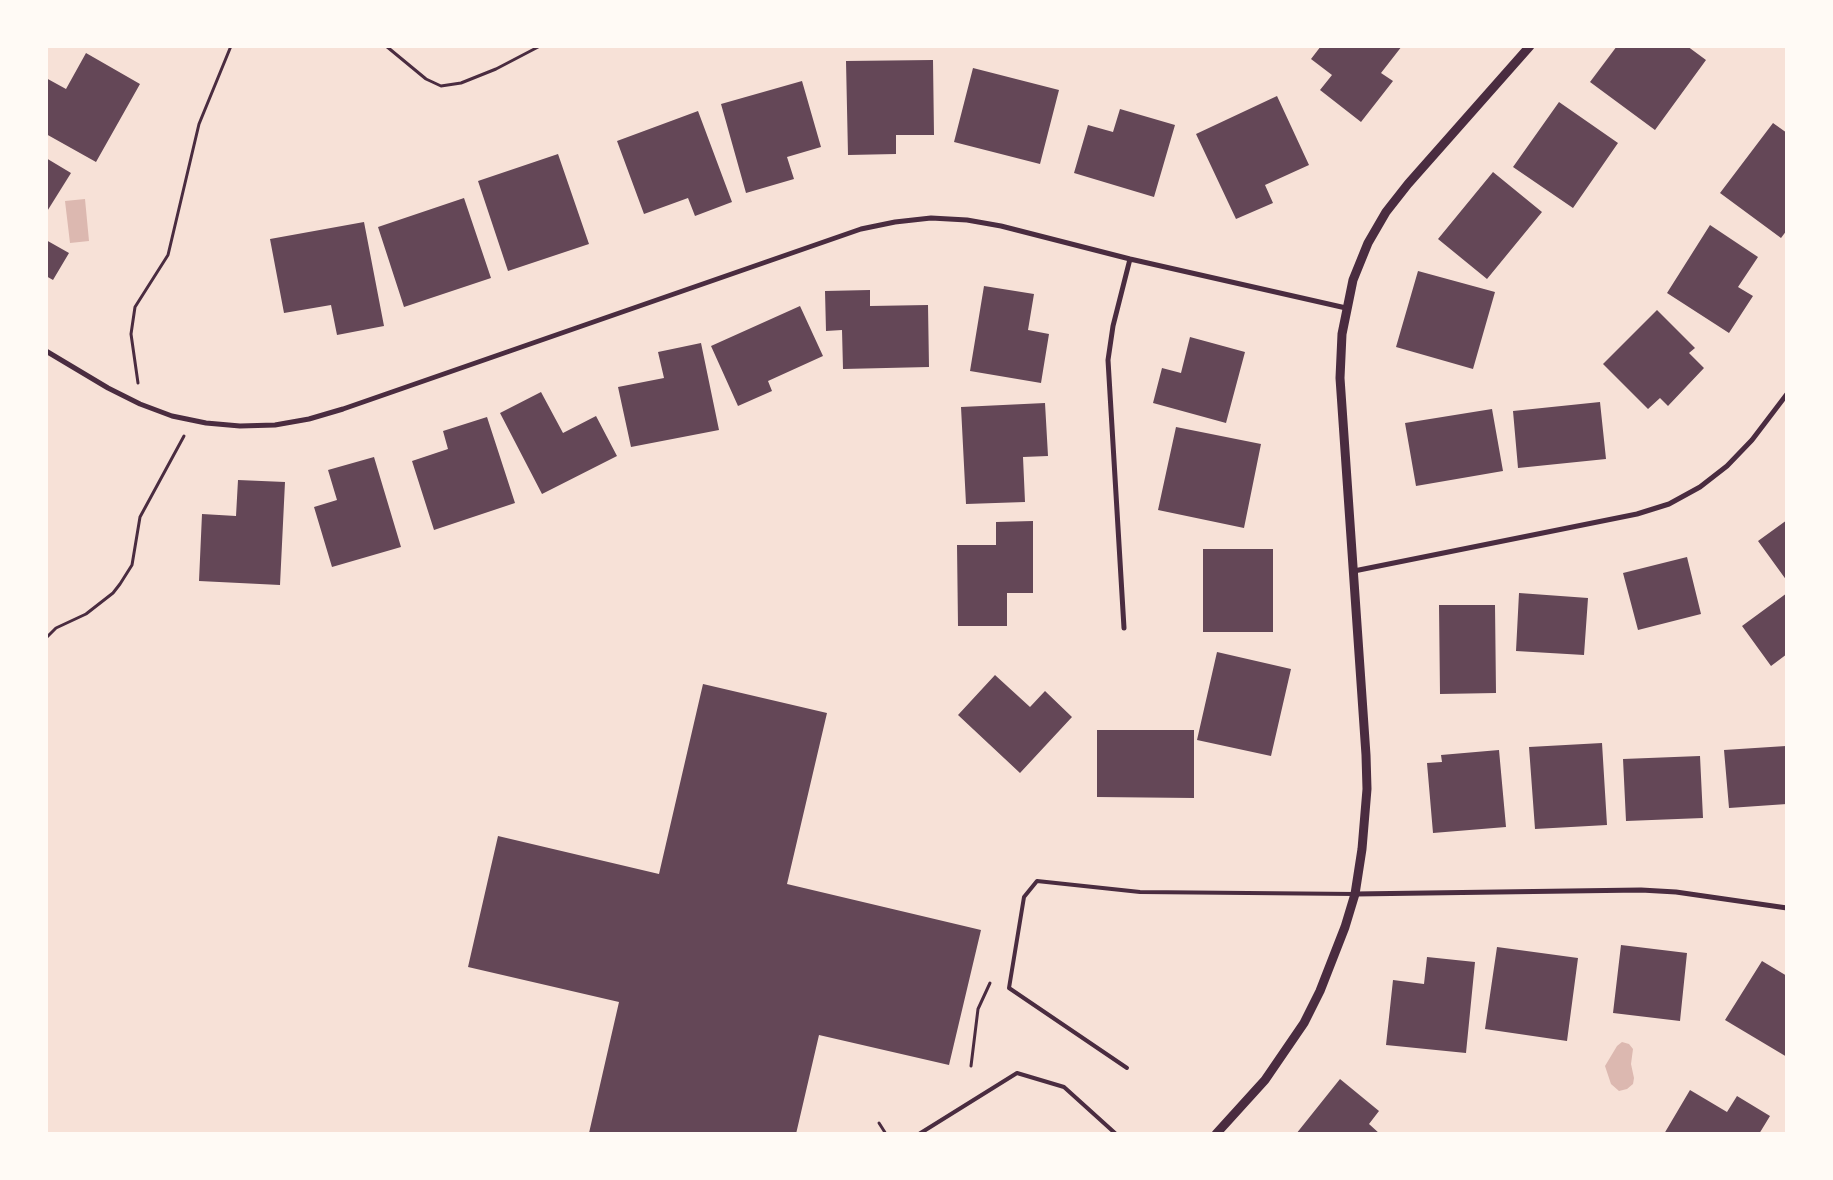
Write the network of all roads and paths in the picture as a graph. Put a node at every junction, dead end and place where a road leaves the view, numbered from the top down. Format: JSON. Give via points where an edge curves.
{"nodes":[{"id":1,"x":232,"y":46,"type":"edge"},
{"id":2,"x":386,"y":46,"type":"edge"},
{"id":3,"x":540,"y":46,"type":"edge"},
{"id":4,"x":1530,"y":46,"type":"edge"},
{"id":5,"x":1130,"y":259,"type":"junction"},
{"id":6,"x":1346,"y":308,"type":"junction"},
{"id":7,"x":46,"y":351,"type":"edge"},
{"id":8,"x":1787,"y":394,"type":"edge"},
{"id":9,"x":140,"y":404,"type":"junction"},
{"id":10,"x":189,"y":419,"type":"junction"},
{"id":11,"x":1354,"y":571,"type":"junction"},
{"id":12,"x":1124,"y":628,"type":"dead end"},
{"id":13,"x":46,"y":638,"type":"edge"},
{"id":14,"x":1354,"y":894,"type":"junction"},
{"id":15,"x":1787,"y":908,"type":"edge"},
{"id":16,"x":990,"y":983,"type":"dead end"},
{"id":17,"x":971,"y":1066,"type":"dead end"},
{"id":18,"x":1127,"y":1068,"type":"dead end"},
{"id":19,"x":879,"y":1123,"type":"dead end"},
{"id":20,"x":886,"y":1134,"type":"edge"},
{"id":21,"x":919,"y":1134,"type":"edge"},
{"id":22,"x":1116,"y":1134,"type":"edge"},
{"id":23,"x":1216,"y":1134,"type":"edge"}],
"edges":[{"from":1,"to":9,"type":"path","via":[[199,124],[168,255],[140,297],[134,312],[132,334]]},
{"from":2,"to":3,"type":"path","via":[[426,79],[441,86],[461,83],[496,69]]},
{"from":4,"to":6,"type":"street","via":[[1386,212],[1353,280]]},
{"from":5,"to":6,"type":"street"},
{"from":5,"to":10,"type":"street","via":[[966,220],[931,218],[895,222],[861,230],[309,419],[240,426]]},
{"from":5,"to":12,"type":"street","via":[[1108,360]]},
{"from":6,"to":11,"type":"street","via":[[1340,378]]},
{"from":7,"to":9,"type":"street"},
{"from":8,"to":11,"type":"street","via":[[1752,440],[1727,466],[1700,487],[1669,504],[1637,514]]},
{"from":9,"to":10,"type":"street"},
{"from":10,"to":13,"type":"path","via":[[183,441],[140,517],[132,565],[107,597],[86,614],[56,628]]},
{"from":11,"to":14,"type":"street","via":[[1366,789],[1365,824]]},
{"from":14,"to":15,"type":"street","via":[[1641,890]]},
{"from":14,"to":18,"type":"lane","via":[[1140,892],[1037,881],[1024,898],[1009,988]]},
{"from":14,"to":23,"type":"street","via":[[1334,960],[1304,1023],[1265,1080]]},
{"from":16,"to":17,"type":"path","via":[[978,1009]]},
{"from":19,"to":20,"type":"path"},
{"from":21,"to":22,"type":"lane","via":[[1017,1073],[1064,1087]]}]}
